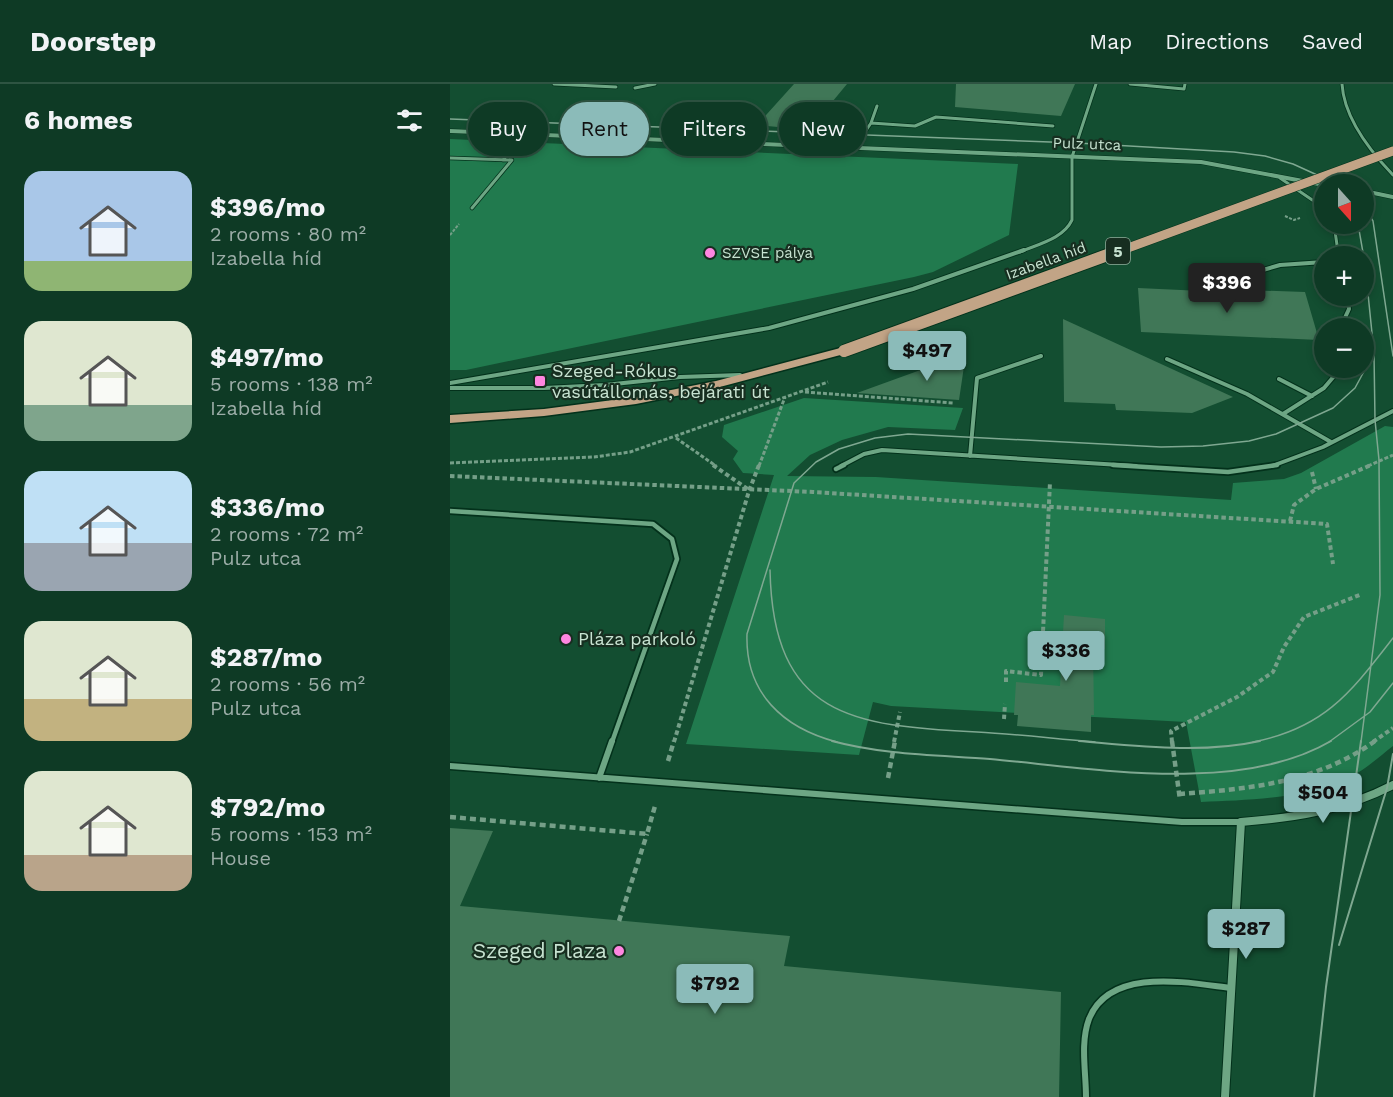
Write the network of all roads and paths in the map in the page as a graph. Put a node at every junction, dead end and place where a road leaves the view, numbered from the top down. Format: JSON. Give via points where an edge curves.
{"nodes":[{"id":1,"x":554,"y":84,"type":"edge"},
{"id":2,"x":655,"y":84,"type":"edge"},
{"id":3,"x":1096,"y":84,"type":"edge"},
{"id":4,"x":1130,"y":84,"type":"edge"},
{"id":5,"x":1185,"y":84,"type":"edge"},
{"id":6,"x":1342,"y":84,"type":"edge"},
{"id":7,"x":616,"y":87,"type":"dead end"},
{"id":8,"x":634,"y":88,"type":"dead end"},
{"id":9,"x":877,"y":106,"type":"dead end"},
{"id":10,"x":871,"y":123,"type":"junction"},
{"id":11,"x":1053,"y":126,"type":"dead end"},
{"id":12,"x":866,"y":130,"type":"edge"},
{"id":13,"x":450,"y":131,"type":"edge"},
{"id":14,"x":468,"y":132,"type":"edge"},
{"id":15,"x":548,"y":135,"type":"edge"},
{"id":16,"x":779,"y":145,"type":"edge"},
{"id":17,"x":866,"y":148,"type":"edge"},
{"id":18,"x":1393,"y":151,"type":"edge"},
{"id":19,"x":506,"y":156,"type":"edge"},
{"id":20,"x":1072,"y":157,"type":"junction"},
{"id":21,"x":450,"y":158,"type":"edge"},
{"id":22,"x":503,"y":160,"type":"junction"},
{"id":23,"x":1393,"y":175,"type":"edge"},
{"id":24,"x":1280,"y":178,"type":"junction"},
{"id":25,"x":1314,"y":183,"type":"edge"},
{"id":26,"x":1374,"y":193,"type":"edge"},
{"id":27,"x":1393,"y":197,"type":"edge"},
{"id":28,"x":1314,"y":201,"type":"edge"},
{"id":29,"x":472,"y":208,"type":"dead end"},
{"id":30,"x":1314,"y":263,"type":"edge"},
{"id":31,"x":1229,"y":280,"type":"dead end"},
{"id":32,"x":1041,"y":356,"type":"dead end"},
{"id":33,"x":1167,"y":359,"type":"dead end"},
{"id":34,"x":755,"y":375,"type":"junction"},
{"id":35,"x":1334,"y":378,"type":"edge"},
{"id":36,"x":1279,"y":379,"type":"dead end"},
{"id":37,"x":450,"y":385,"type":"edge"},
{"id":38,"x":801,"y":392,"type":"dead end"},
{"id":39,"x":1312,"y":396,"type":"junction"},
{"id":40,"x":973,"y":405,"type":"junction"},
{"id":41,"x":1393,"y":411,"type":"edge"},
{"id":42,"x":1283,"y":414,"type":"junction"},
{"id":43,"x":450,"y":419,"type":"edge"},
{"id":44,"x":676,"y":438,"type":"junction"},
{"id":45,"x":1331,"y":442,"type":"junction"},
{"id":46,"x":1393,"y":455,"type":"edge"},
{"id":47,"x":970,"y":456,"type":"junction"},
{"id":48,"x":1051,"y":461,"type":"junction"},
{"id":49,"x":450,"y":463,"type":"edge"},
{"id":50,"x":836,"y":469,"type":"dead end"},
{"id":51,"x":450,"y":476,"type":"edge"},
{"id":52,"x":749,"y":491,"type":"junction"},
{"id":53,"x":1049,"y":506,"type":"junction"},
{"id":54,"x":450,"y":511,"type":"edge"},
{"id":55,"x":1290,"y":521,"type":"junction"},
{"id":56,"x":1333,"y":564,"type":"dead end"},
{"id":57,"x":1362,"y":594,"type":"dead end"},
{"id":58,"x":1005,"y":682,"type":"dead end"},
{"id":59,"x":1005,"y":704,"type":"dead end"},
{"id":60,"x":900,"y":712,"type":"dead end"},
{"id":61,"x":1004,"y":720,"type":"dead end"},
{"id":62,"x":1393,"y":728,"type":"edge"},
{"id":63,"x":450,"y":766,"type":"edge"},
{"id":64,"x":599,"y":778,"type":"junction"},
{"id":65,"x":1393,"y":785,"type":"edge"},
{"id":66,"x":1179,"y":794,"type":"junction"},
{"id":67,"x":883,"y":799,"type":"junction"},
{"id":68,"x":1182,"y":822,"type":"junction"},
{"id":69,"x":1241,"y":822,"type":"junction"},
{"id":70,"x":647,"y":834,"type":"dead end"},
{"id":71,"x":620,"y":921,"type":"dead end"},
{"id":72,"x":1231,"y":988,"type":"junction"},
{"id":73,"x":1086,"y":1097,"type":"edge"},
{"id":74,"x":1225,"y":1097,"type":"edge"}],
"edges":[{"from":1,"to":7,"type":"lane"},
{"from":2,"to":8,"type":"lane"},
{"from":3,"to":20,"type":"lane"},
{"from":4,"to":5,"type":"lane","via":[[1184,89]]},
{"from":6,"to":23,"type":"lane","via":[[1343,102],[1374,155]]},
{"from":9,"to":10,"type":"lane"},
{"from":10,"to":11,"type":"lane","via":[[915,126],[936,117]]},
{"from":10,"to":12,"type":"lane"},
{"from":13,"to":14,"type":"street","name":"Pulz utca"},
{"from":15,"to":16,"type":"street","name":"Pulz utca"},
{"from":17,"to":20,"type":"street","name":"Pulz utca"},
{"from":18,"to":34,"type":"main road","name":"Izabella híd","number":"5","bridge":true,"via":[[844,351]]},
{"from":19,"to":22,"type":"lane"},
{"from":20,"to":24,"type":"street","name":"Pulz utca","via":[[1215,163]]},
{"from":20,"to":37,"type":"lane","via":[[1072,220],[1054,238],[1028,249],[903,293],[813,318]]},
{"from":21,"to":22,"type":"lane"},
{"from":22,"to":29,"type":"lane","via":[[512,160]]},
{"from":24,"to":25,"type":"street","name":"Pulz utca"},
{"from":24,"to":28,"type":"lane"},
{"from":26,"to":27,"type":"street"},
{"from":30,"to":31,"type":"lane","via":[[1280,265]]},
{"from":32,"to":40,"type":"lane","via":[[977,378]]},
{"from":33,"to":42,"type":"lane"},
{"from":34,"to":37,"type":"lane","via":[[680,376],[544,388]]},
{"from":34,"to":43,"type":"main road","number":"5","via":[[591,408]]},
{"from":35,"to":39,"type":"lane"},
{"from":36,"to":39,"type":"lane"},
{"from":38,"to":40,"type":"path"},
{"from":39,"to":42,"type":"lane"},
{"from":40,"to":47,"type":"lane"},
{"from":41,"to":45,"type":"lane"},
{"from":42,"to":45,"type":"lane"},
{"from":44,"to":49,"type":"path","via":[[630,452],[594,457]]},
{"from":44,"to":52,"type":"path"},
{"from":44,"to":52,"type":"path","via":[[786,397]]},
{"from":45,"to":48,"type":"lane","via":[[1277,465],[1228,472]]},
{"from":46,"to":55,"type":"path","via":[[1316,489],[1294,505]]},
{"from":47,"to":48,"type":"lane"},
{"from":47,"to":50,"type":"lane","via":[[882,450],[864,454]]},
{"from":48,"to":53,"type":"path"},
{"from":51,"to":52,"type":"path"},
{"from":52,"to":53,"type":"path"},
{"from":53,"to":55,"type":"path"},
{"from":53,"to":58,"type":"path","via":[[1041,675],[1006,671]]},
{"from":54,"to":64,"type":"lane","via":[[653,524],[672,539],[677,559]]},
{"from":55,"to":56,"type":"path","via":[[1328,524]]},
{"from":57,"to":66,"type":"path","via":[[1304,617],[1273,672],[1237,697],[1171,731]]},
{"from":59,"to":61,"type":"path"},
{"from":60,"to":67,"type":"path"},
{"from":62,"to":66,"type":"path","via":[[1360,752],[1325,769],[1256,788]]},
{"from":63,"to":64,"type":"lane"},
{"from":64,"to":67,"type":"lane"},
{"from":65,"to":69,"type":"street","via":[[1330,810]]},
{"from":66,"to":68,"type":"path"},
{"from":67,"to":68,"type":"lane"},
{"from":68,"to":69,"type":"lane"},
{"from":69,"to":72,"type":"street"},
{"from":70,"to":71,"type":"path"},
{"from":72,"to":73,"type":"lane","via":[[1173,980],[1138,984],[1115,992],[1095,1007],[1086,1031]]},
{"from":72,"to":74,"type":"street"}]}
